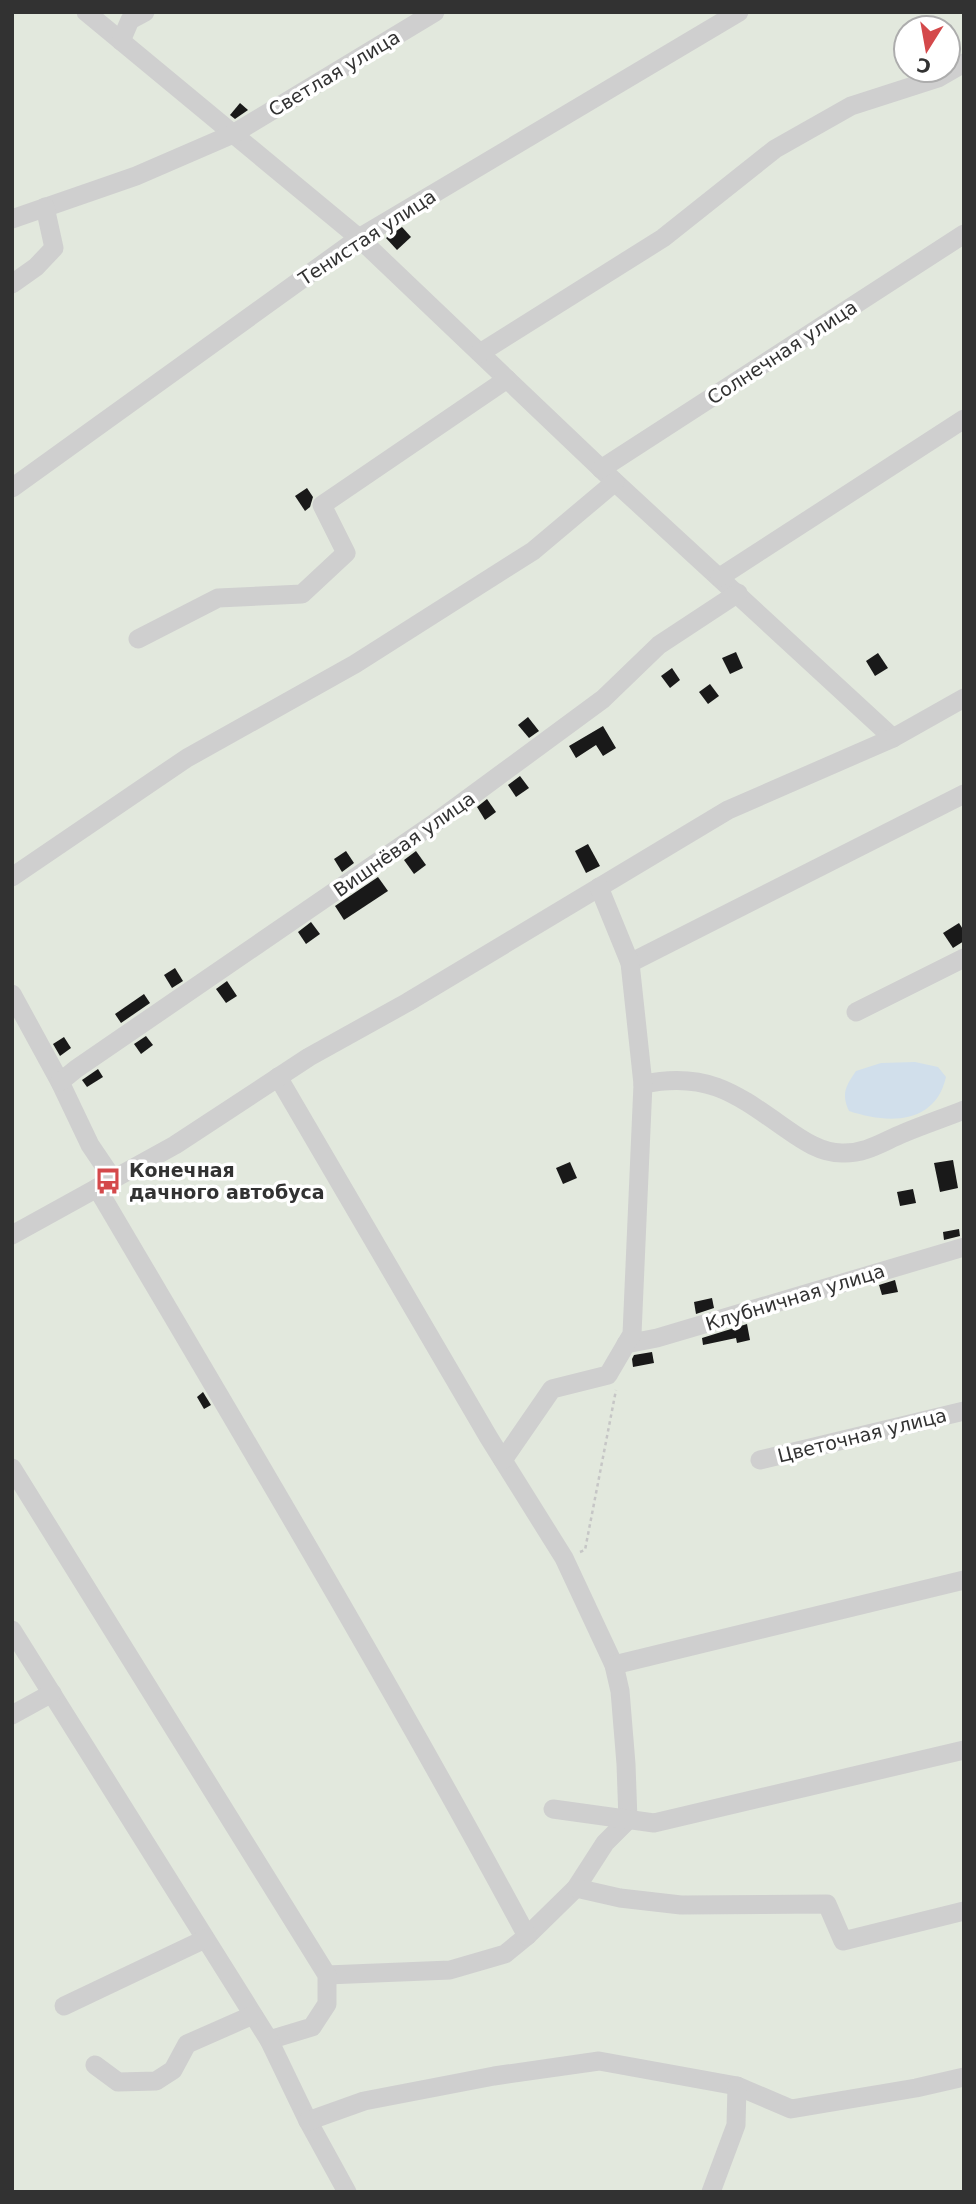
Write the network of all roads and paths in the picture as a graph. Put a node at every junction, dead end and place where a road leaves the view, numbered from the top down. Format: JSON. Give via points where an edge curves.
{"nodes":[{"id":1,"x":86,"y":12,"type":"edge"},
{"id":2,"x":145,"y":12,"type":"edge"},
{"id":3,"x":435,"y":12,"type":"edge"},
{"id":4,"x":739,"y":12,"type":"edge"},
{"id":5,"x":121,"y":41,"type":"junction"},
{"id":6,"x":964,"y":63,"type":"edge"},
{"id":7,"x":233,"y":134,"type":"junction"},
{"id":8,"x":46,"y":207,"type":"junction"},
{"id":9,"x":12,"y":219,"type":"edge"},
{"id":10,"x":964,"y":234,"type":"edge"},
{"id":11,"x":359,"y":238,"type":"junction"},
{"id":12,"x":12,"y":284,"type":"edge"},
{"id":13,"x":480,"y":353,"type":"junction"},
{"id":14,"x":507,"y":379,"type":"junction"},
{"id":15,"x":964,"y":419,"type":"edge"},
{"id":16,"x":608,"y":476,"type":"junction"},
{"id":17,"x":12,"y":488,"type":"edge"},
{"id":18,"x":720,"y":577,"type":"junction"},
{"id":19,"x":738,"y":593,"type":"junction"},
{"id":20,"x":138,"y":639,"type":"dead end"},
{"id":21,"x":964,"y":698,"type":"edge"},
{"id":22,"x":893,"y":738,"type":"junction"},
{"id":23,"x":964,"y":794,"type":"edge"},
{"id":24,"x":12,"y":877,"type":"edge"},
{"id":25,"x":599,"y":887,"type":"junction"},
{"id":26,"x":964,"y":958,"type":"edge"},
{"id":27,"x":630,"y":963,"type":"junction"},
{"id":28,"x":12,"y":994,"type":"edge"},
{"id":29,"x":856,"y":1012,"type":"dead end"},
{"id":30,"x":278,"y":1077,"type":"junction"},
{"id":31,"x":60,"y":1083,"type":"junction"},
{"id":32,"x":643,"y":1084,"type":"junction"},
{"id":33,"x":964,"y":1110,"type":"edge"},
{"id":34,"x":105,"y":1183,"type":"junction"},
{"id":35,"x":12,"y":1235,"type":"edge"},
{"id":36,"x":964,"y":1247,"type":"edge"},
{"id":37,"x":626,"y":1344,"type":"junction"},
{"id":38,"x":614,"y":1363,"type":"junction"},
{"id":39,"x":964,"y":1410,"type":"edge"},
{"id":40,"x":503,"y":1460,"type":"junction"},
{"id":41,"x":760,"y":1460,"type":"dead end"},
{"id":42,"x":12,"y":1468,"type":"edge"},
{"id":43,"x":564,"y":1558,"type":"junction"},
{"id":44,"x":964,"y":1580,"type":"edge"},
{"id":45,"x":12,"y":1630,"type":"edge"},
{"id":46,"x":614,"y":1665,"type":"junction"},
{"id":47,"x":52,"y":1693,"type":"junction"},
{"id":48,"x":12,"y":1715,"type":"edge"},
{"id":49,"x":964,"y":1750,"type":"edge"},
{"id":50,"x":553,"y":1809,"type":"dead end"},
{"id":51,"x":628,"y":1820,"type":"junction"},
{"id":52,"x":576,"y":1888,"type":"junction"},
{"id":53,"x":964,"y":1911,"type":"edge"},
{"id":54,"x":527,"y":1936,"type":"junction"},
{"id":55,"x":205,"y":1939,"type":"junction"},
{"id":56,"x":327,"y":1975,"type":"junction"},
{"id":57,"x":64,"y":2006,"type":"dead end"},
{"id":58,"x":253,"y":2015,"type":"junction"},
{"id":59,"x":269,"y":2040,"type":"junction"},
{"id":60,"x":94,"y":2066,"type":"dead end"},
{"id":61,"x":964,"y":2077,"type":"edge"},
{"id":62,"x":737,"y":2086,"type":"junction"},
{"id":63,"x":308,"y":2121,"type":"junction"},
{"id":64,"x":347,"y":2192,"type":"edge"},
{"id":65,"x":711,"y":2192,"type":"edge"}],
"edges":[{"from":1,"to":5,"type":"street"},
{"from":2,"to":5,"type":"street","via":[[130,20]]},
{"from":3,"to":7,"type":"street","name":"Светлая улица"},
{"from":4,"to":11,"type":"street","name":"Тенистая улица"},
{"from":5,"to":7,"type":"street"},
{"from":6,"to":13,"type":"street","via":[[938,78],[851,106],[775,149],[663,238]]},
{"from":7,"to":8,"type":"street","name":"Светлая улица","via":[[136,176]]},
{"from":7,"to":11,"type":"street"},
{"from":8,"to":9,"type":"street","name":"Светлая улица"},
{"from":8,"to":12,"type":"street","via":[[54,247]]},
{"from":10,"to":16,"type":"street","name":"Солнечная улица"},
{"from":11,"to":13,"type":"street"},
{"from":11,"to":17,"type":"street","name":"Тенистая улица"},
{"from":13,"to":14,"type":"street"},
{"from":14,"to":16,"type":"street"},
{"from":14,"to":20,"type":"street","via":[[322,505],[346,553],[302,594],[218,598]]},
{"from":15,"to":18,"type":"street"},
{"from":16,"to":18,"type":"street"},
{"from":16,"to":24,"type":"street","name":"Солнечная улица","via":[[533,551],[355,664],[187,758]]},
{"from":18,"to":19,"type":"street"},
{"from":19,"to":22,"type":"street"},
{"from":19,"to":31,"type":"street","name":"Вишнёвая улица","via":[[659,645],[603,699],[436,822]]},
{"from":21,"to":22,"type":"street"},
{"from":22,"to":25,"type":"street","via":[[728,810]]},
{"from":23,"to":27,"type":"street"},
{"from":25,"to":27,"type":"street"},
{"from":25,"to":30,"type":"street"},
{"from":26,"to":29,"type":"street"},
{"from":27,"to":32,"type":"street"},
{"from":28,"to":31,"type":"street"},
{"from":30,"to":34,"type":"street","via":[[175,1145]]},
{"from":30,"to":40,"type":"street"},
{"from":31,"to":34,"type":"street"},
{"from":32,"to":33,"type":"street","via":[[689,1079],[726,1089],[808,1145],[840,1154],[867,1152]]},
{"from":32,"to":37,"type":"street","via":[[632,1334]]},
{"from":34,"to":35,"type":"street"},
{"from":34,"to":54,"type":"street"},
{"from":36,"to":37,"type":"street","name":"Клубничная улица"},
{"from":37,"to":38,"type":"street"},
{"from":38,"to":40,"type":"street","via":[[608,1375],[552,1389]]},
{"from":38,"to":43,"type":"path","via":[[618,1380],[585,1550]]},
{"from":39,"to":41,"type":"street","name":"Цветочная улица"},
{"from":40,"to":43,"type":"street"},
{"from":42,"to":56,"type":"street"},
{"from":43,"to":46,"type":"street"},
{"from":44,"to":46,"type":"street"},
{"from":45,"to":47,"type":"street"},
{"from":46,"to":51,"type":"street","via":[[620,1691]]},
{"from":47,"to":48,"type":"street"},
{"from":47,"to":55,"type":"street"},
{"from":49,"to":51,"type":"street","via":[[654,1823]]},
{"from":50,"to":51,"type":"street"},
{"from":51,"to":52,"type":"street","via":[[605,1843]]},
{"from":52,"to":53,"type":"street","via":[[681,1905],[827,1904],[843,1941]]},
{"from":52,"to":54,"type":"street"},
{"from":54,"to":56,"type":"street","via":[[505,1954],[450,1970]]},
{"from":55,"to":57,"type":"street"},
{"from":55,"to":58,"type":"street"},
{"from":56,"to":59,"type":"street","via":[[327,2004],[312,2027]]},
{"from":58,"to":59,"type":"street"},
{"from":58,"to":60,"type":"street","via":[[187,2044],[173,2070],[156,2081],[118,2082]]},
{"from":59,"to":63,"type":"street"},
{"from":61,"to":62,"type":"street","via":[[791,2109]]},
{"from":62,"to":63,"type":"street","via":[[599,2061],[364,2101]]},
{"from":62,"to":65,"type":"street","via":[[736,2125]]},
{"from":63,"to":64,"type":"street"}]}
